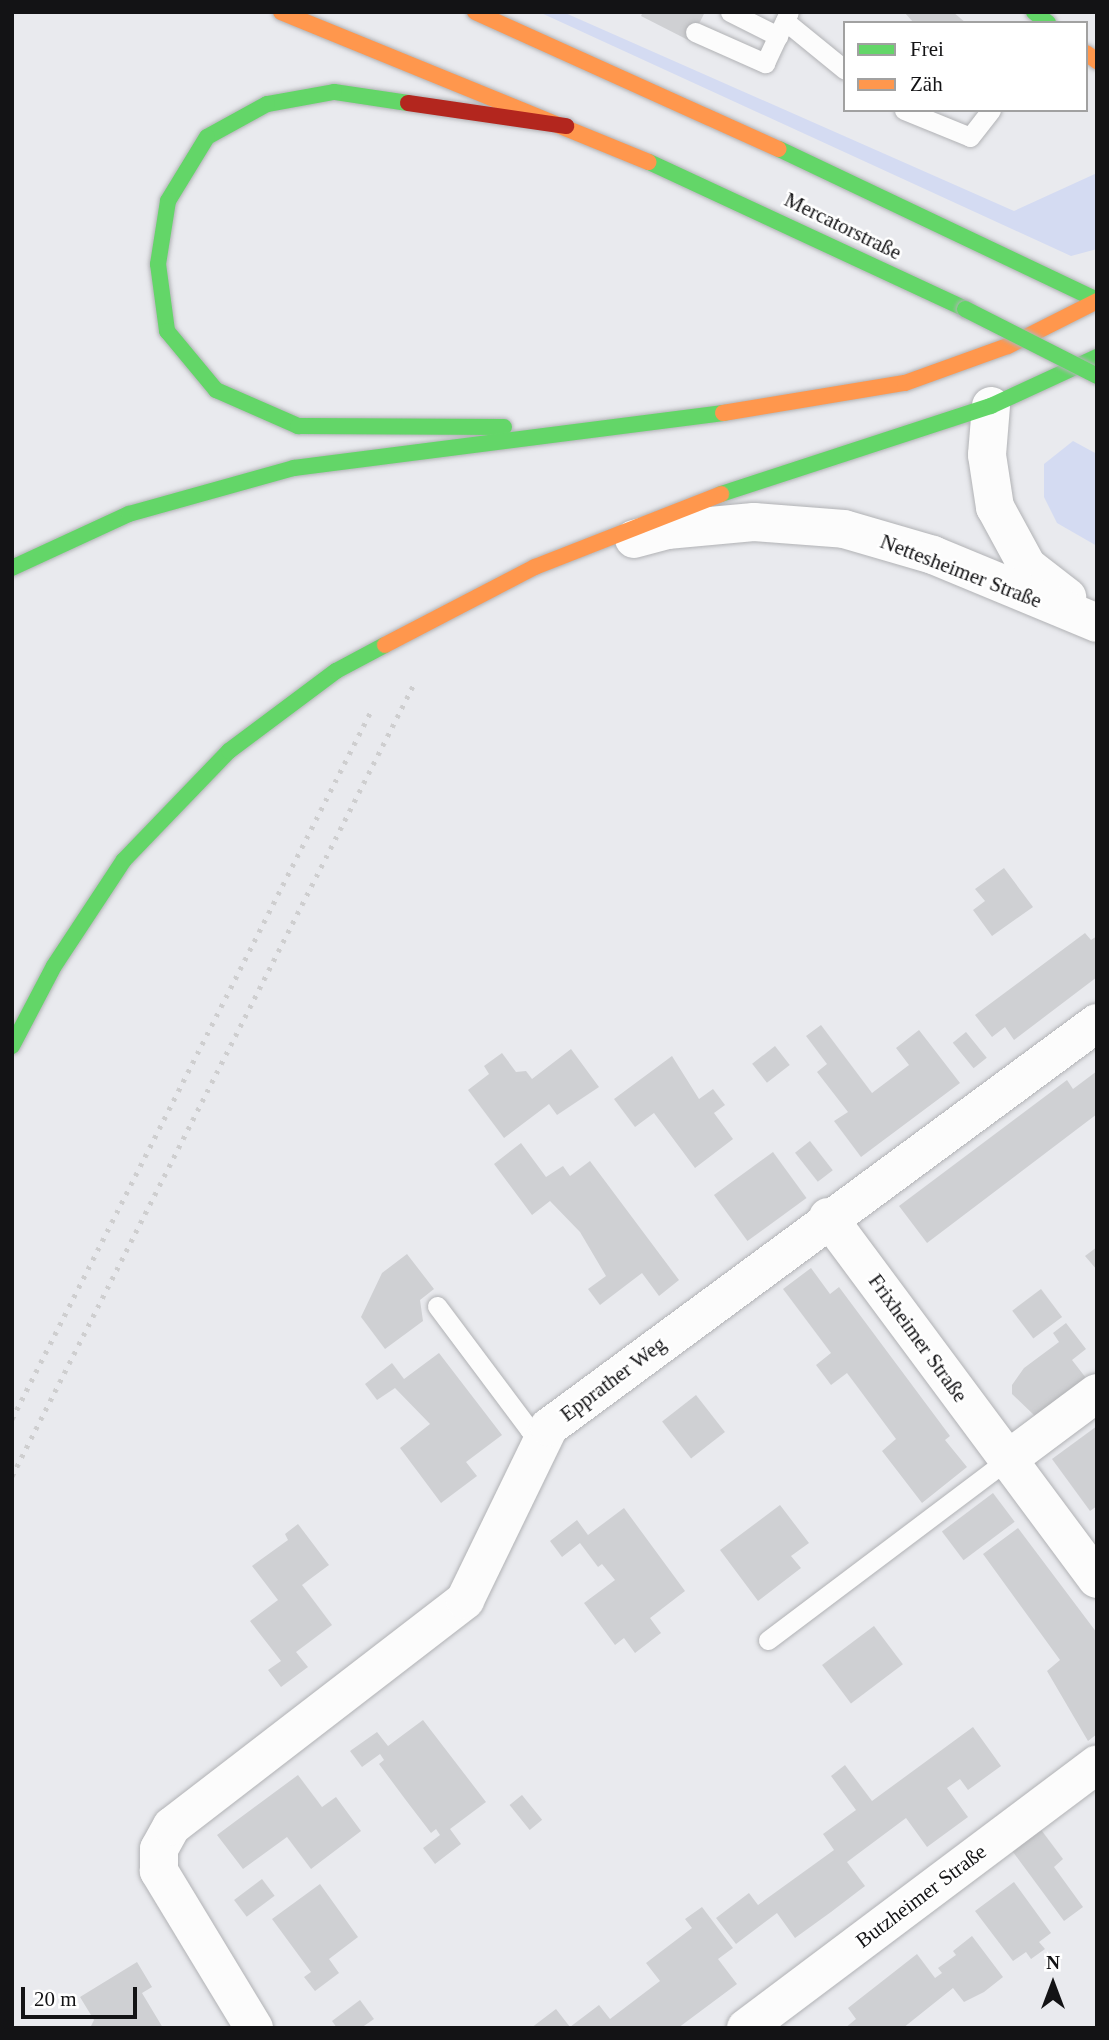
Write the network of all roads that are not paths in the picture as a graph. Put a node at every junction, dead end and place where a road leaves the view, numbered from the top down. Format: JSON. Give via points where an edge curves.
{"nodes":[{"id":1,"x":281,"y":12,"type":"edge"},
{"id":2,"x":475,"y":12,"type":"edge"},
{"id":3,"x":730,"y":12,"type":"edge"},
{"id":4,"x":784,"y":23,"type":"edge"},
{"id":5,"x":695,"y":32,"type":"dead end"},
{"id":6,"x":843,"y":68,"type":"edge"},
{"id":7,"x":909,"y":112,"type":"edge"},
{"id":8,"x":989,"y":112,"type":"edge"},
{"id":9,"x":566,"y":126,"type":"junction"},
{"id":10,"x":1097,"y":301,"type":"edge"},
{"id":11,"x":1097,"y":357,"type":"edge"},
{"id":12,"x":1097,"y":376,"type":"edge"},
{"id":13,"x":991,"y":405,"type":"junction"},
{"id":14,"x":644,"y":423,"type":"junction"},
{"id":15,"x":535,"y":567,"type":"junction"},
{"id":16,"x":12,"y":568,"type":"edge"},
{"id":17,"x":1097,"y":621,"type":"edge"},
{"id":18,"x":1097,"y":1023,"type":"edge"},
{"id":19,"x":12,"y":1046,"type":"edge"},
{"id":20,"x":828,"y":1217,"type":"junction"},
{"id":21,"x":437,"y":1306,"type":"dead end"},
{"id":22,"x":1097,"y":1393,"type":"edge"},
{"id":23,"x":544,"y":1437,"type":"junction"},
{"id":24,"x":1007,"y":1460,"type":"junction"},
{"id":25,"x":1097,"y":1579,"type":"edge"},
{"id":26,"x":768,"y":1640,"type":"dead end"},
{"id":27,"x":1097,"y":1764,"type":"edge"},
{"id":28,"x":254,"y":2028,"type":"edge"},
{"id":29,"x":746,"y":2028,"type":"edge"}],
"edges":[{"from":1,"to":9,"type":"main road"},
{"from":2,"to":10,"type":"main road","name":"Mercatorstraße","via":[[1041,270]]},
{"from":3,"to":4,"type":"lane"},
{"from":4,"to":5,"type":"lane","via":[[765,64]]},
{"from":4,"to":6,"type":"lane"},
{"from":7,"to":8,"type":"lane","via":[[970,137]]},
{"from":9,"to":12,"type":"main road","name":"Mercatorstraße","bridge":true,"via":[[787,222]]},
{"from":9,"to":14,"type":"main road","via":[[334,92],[267,104],[207,138],[168,201],[158,264],[167,331],[216,390],[298,426]]},
{"from":10,"to":14,"type":"main road","via":[[1008,346],[905,383]]},
{"from":11,"to":13,"type":"main road"},
{"from":13,"to":15,"type":"main road","via":[[766,476]]},
{"from":13,"to":17,"type":"street","via":[[987,455],[995,507],[1027,566]]},
{"from":14,"to":16,"type":"main road","via":[[294,468],[129,514]]},
{"from":15,"to":17,"type":"street","name":"Nettesheimer Straße","via":[[667,530],[754,522],[844,529],[933,555]]},
{"from":15,"to":19,"type":"main road","via":[[337,671],[229,751],[124,860],[54,967]]},
{"from":18,"to":20,"type":"street","name":"Epprather Weg","via":[[874,1191]]},
{"from":20,"to":23,"type":"street","name":"Epprather Weg","via":[[549,1427]]},
{"from":20,"to":24,"type":"street","name":"Frixheimer Straße"},
{"from":21,"to":23,"type":"lane","via":[[529,1429]]},
{"from":22,"to":24,"type":"street"},
{"from":23,"to":28,"type":"street","name":"Epprather Weg","via":[[465,1600],[172,1826],[159,1849],[159,1871]]},
{"from":24,"to":25,"type":"street","name":"Frixheimer Straße"},
{"from":24,"to":26,"type":"lane"},
{"from":27,"to":29,"type":"street","name":"Butzheimer Straße"}]}
